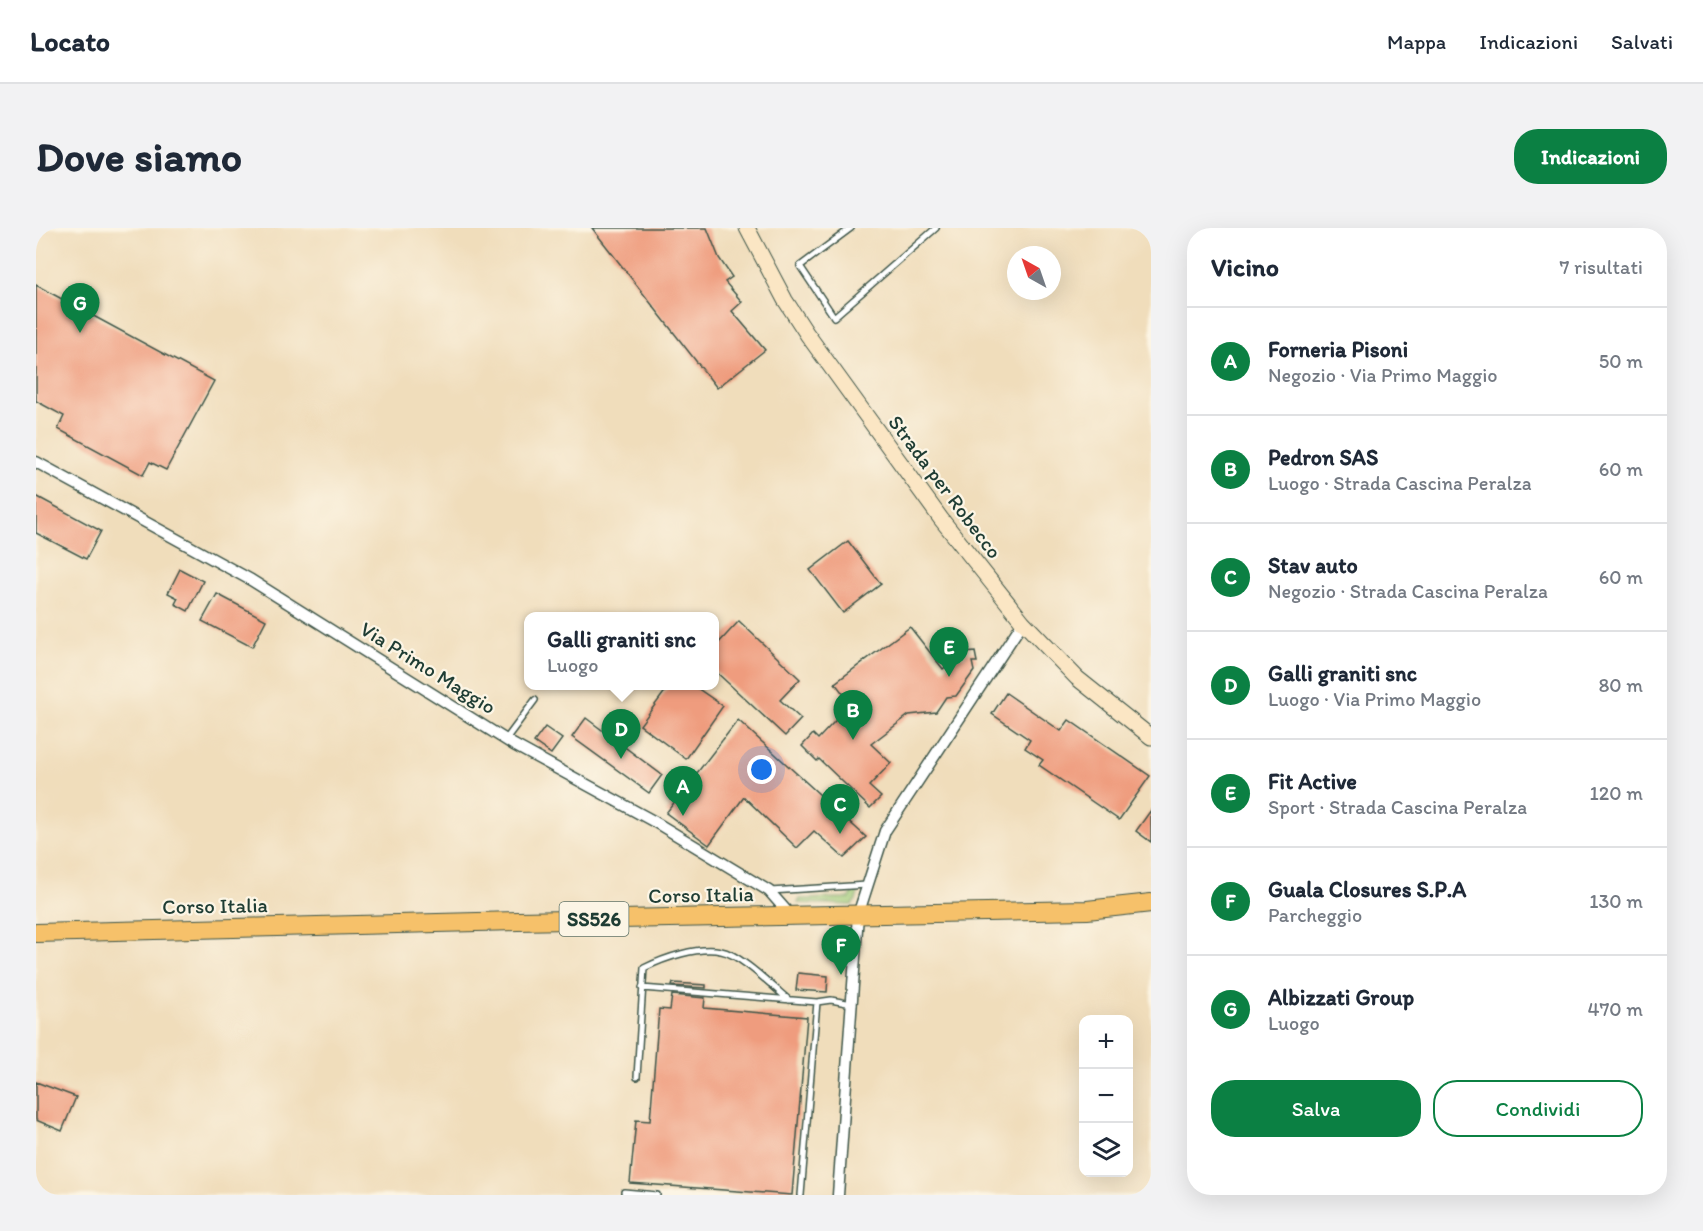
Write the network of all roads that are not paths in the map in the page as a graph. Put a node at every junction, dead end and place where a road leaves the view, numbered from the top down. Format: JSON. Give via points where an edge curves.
{"nodes":[{"id":1,"x":747,"y":228,"type":"edge"},
{"id":2,"x":851,"y":228,"type":"edge"},
{"id":3,"x":936,"y":228,"type":"edge"},
{"id":4,"x":36,"y":462,"type":"edge"},
{"id":5,"x":1023,"y":622,"type":"junction"},
{"id":6,"x":535,"y":700,"type":"dead end"},
{"id":7,"x":1151,"y":737,"type":"edge"},
{"id":8,"x":506,"y":739,"type":"junction"},
{"id":9,"x":867,"y":885,"type":"junction"},
{"id":10,"x":769,"y":891,"type":"junction"},
{"id":11,"x":1151,"y":903,"type":"edge"},
{"id":12,"x":858,"y":915,"type":"junction"},
{"id":13,"x":791,"y":916,"type":"junction"},
{"id":14,"x":36,"y":933,"type":"edge"},
{"id":15,"x":642,"y":988,"type":"junction"},
{"id":16,"x":789,"y":1000,"type":"junction"},
{"id":17,"x":817,"y":1002,"type":"junction"},
{"id":18,"x":852,"y":1004,"type":"junction"},
{"id":19,"x":637,"y":1077,"type":"dead end"},
{"id":20,"x":624,"y":1192,"type":"dead end"},
{"id":21,"x":657,"y":1195,"type":"edge"},
{"id":22,"x":801,"y":1195,"type":"edge"},
{"id":23,"x":838,"y":1195,"type":"edge"}],
"edges":[{"from":1,"to":5,"type":"street","name":"Strada per Robecco","via":[[807,334],[941,519]]},
{"from":2,"to":3,"type":"lane","via":[[800,266],[834,317]]},
{"from":4,"to":8,"type":"street","name":"Via Primo Maggio","via":[[251,580]]},
{"from":5,"to":7,"type":"street","name":"Strada per Robecco","via":[[1077,678]]},
{"from":5,"to":9,"type":"street","via":[[885,831]]},
{"from":6,"to":8,"type":"lane"},
{"from":8,"to":10,"type":"street","name":"Via Primo Maggio"},
{"from":9,"to":10,"type":"lane"},
{"from":9,"to":12,"type":"street"},
{"from":10,"to":13,"type":"street","name":"Via Primo Maggio"},
{"from":11,"to":12,"type":"main road","name":"Corso Italia","number":"SS526","via":[[1087,910]]},
{"from":12,"to":13,"type":"main road","name":"Corso Italia","number":"SS526"},
{"from":12,"to":18,"type":"street"},
{"from":13,"to":14,"type":"main road","name":"Corso Italia","number":"SS526"},
{"from":15,"to":16,"type":"lane"},
{"from":15,"to":16,"type":"lane","via":[[644,968],[665,958],[704,950],[721,951],[737,957]]},
{"from":15,"to":19,"type":"lane"},
{"from":16,"to":17,"type":"lane"},
{"from":17,"to":18,"type":"lane"},
{"from":17,"to":22,"type":"lane"},
{"from":18,"to":23,"type":"street"},
{"from":20,"to":21,"type":"lane"}]}
